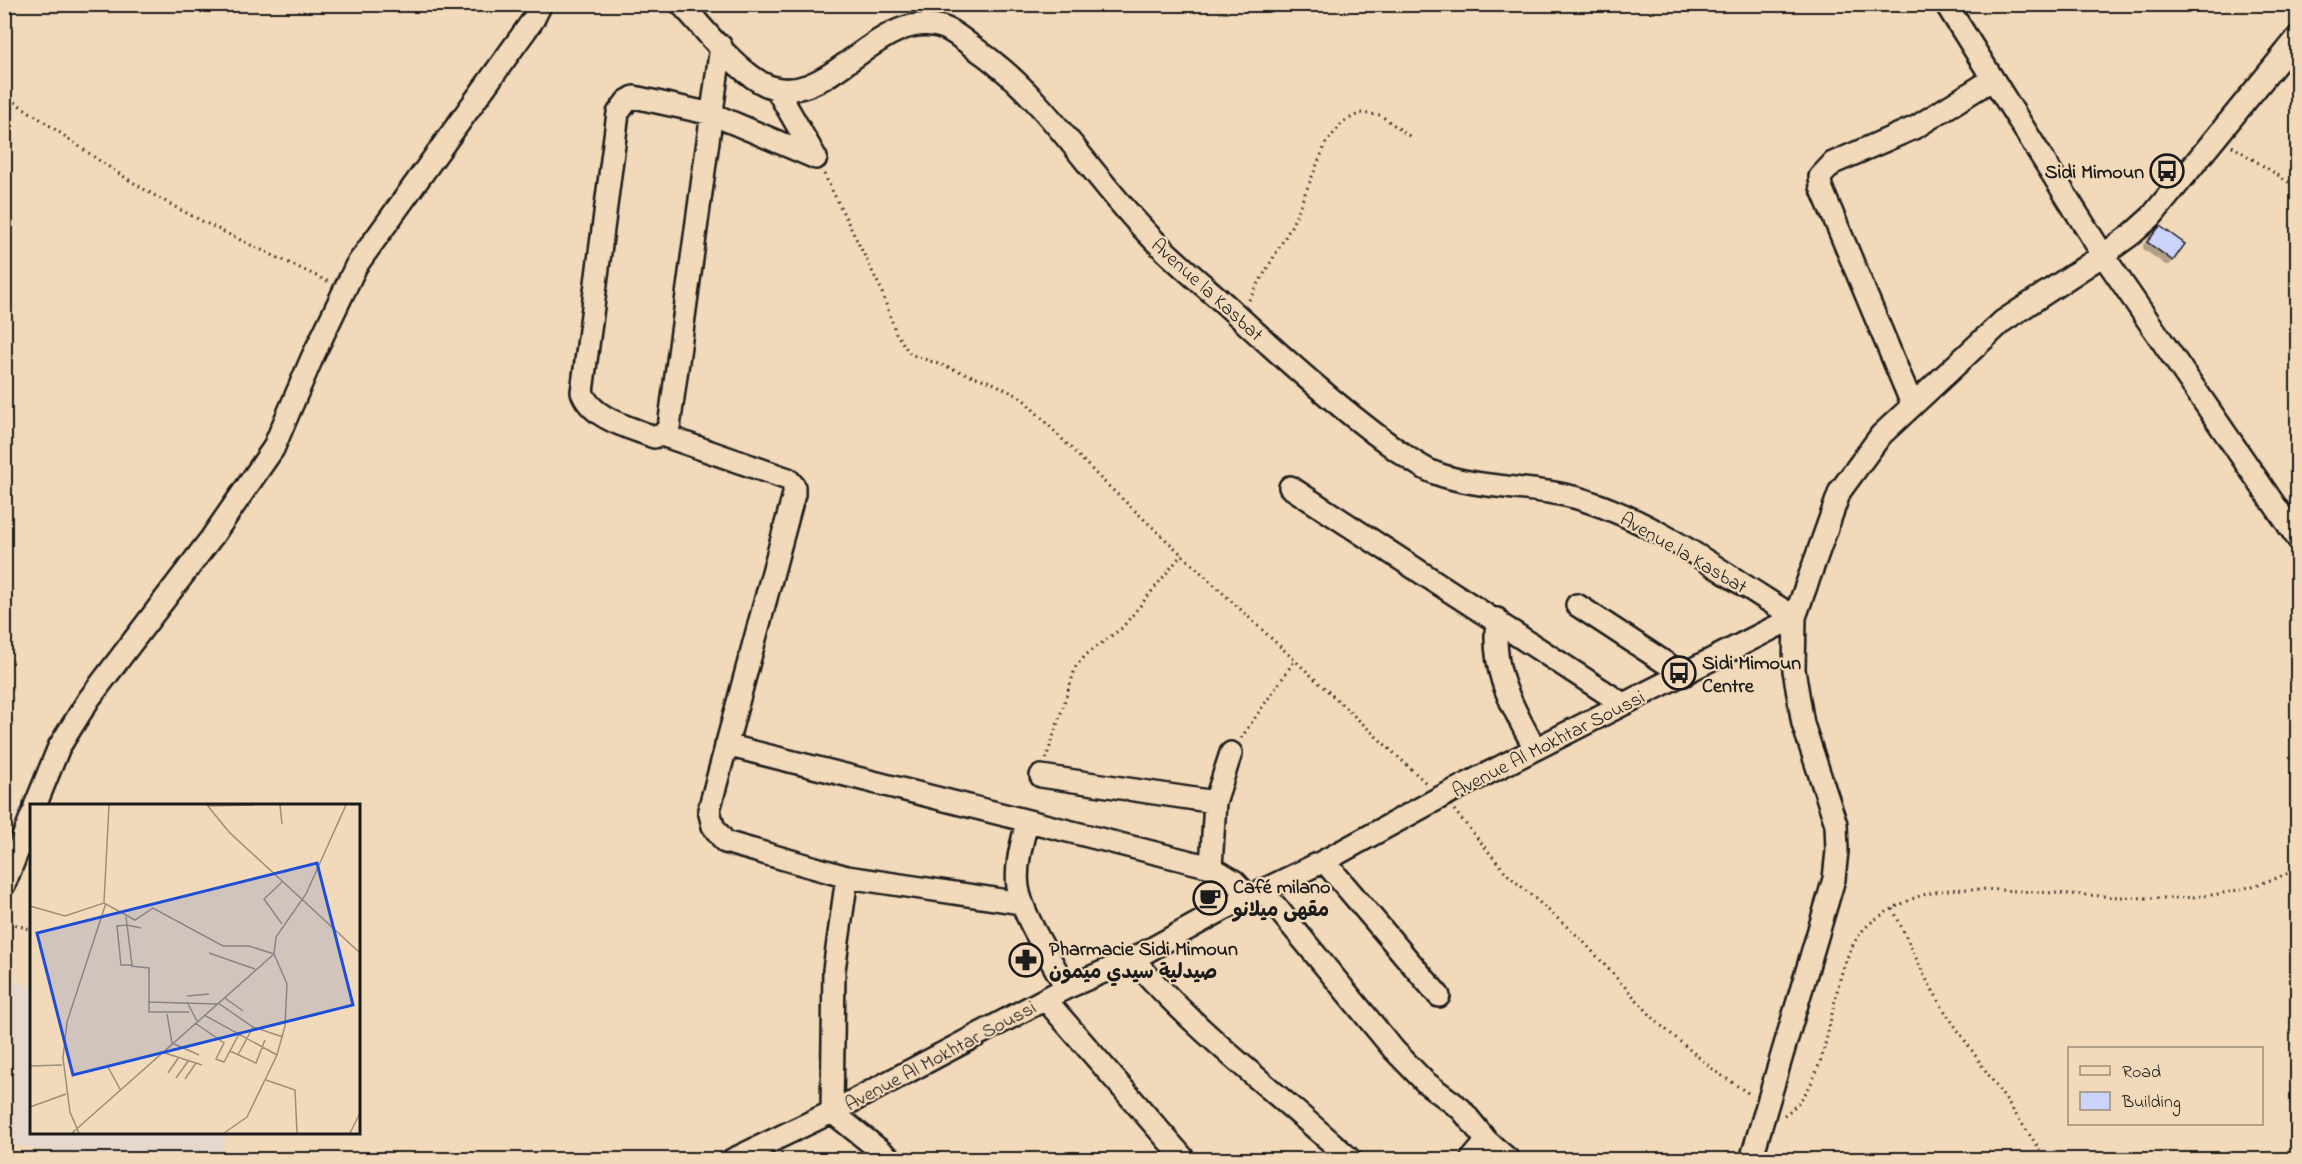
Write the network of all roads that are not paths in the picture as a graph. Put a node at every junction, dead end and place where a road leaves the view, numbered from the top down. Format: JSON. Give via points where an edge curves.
{"nodes":[{"id":1,"x":541,"y":4,"type":"edge"},
{"id":2,"x":681,"y":4,"type":"edge"},
{"id":3,"x":1946,"y":4,"type":"edge"},
{"id":4,"x":2298,"y":37,"type":"edge"},
{"id":5,"x":721,"y":46,"type":"junction"},
{"id":6,"x":1993,"y":79,"type":"junction"},
{"id":7,"x":777,"y":90,"type":"junction"},
{"id":8,"x":712,"y":114,"type":"junction"},
{"id":9,"x":2103,"y":255,"type":"junction"},
{"id":10,"x":1912,"y":404,"type":"junction"},
{"id":11,"x":663,"y":435,"type":"junction"},
{"id":12,"x":1290,"y":487,"type":"dead end"},
{"id":13,"x":2298,"y":539,"type":"edge"},
{"id":14,"x":1577,"y":605,"type":"dead end"},
{"id":15,"x":1795,"y":617,"type":"junction"},
{"id":16,"x":1497,"y":619,"type":"junction"},
{"id":17,"x":1684,"y":675,"type":"junction"},
{"id":18,"x":1623,"y":704,"type":"junction"},
{"id":19,"x":726,"y":745,"type":"junction"},
{"id":20,"x":1535,"y":749,"type":"junction"},
{"id":21,"x":1231,"y":753,"type":"road end"},
{"id":22,"x":1041,"y":776,"type":"road end"},
{"id":23,"x":1215,"y":802,"type":"junction"},
{"id":24,"x":36,"y":804,"type":"edge"},
{"id":25,"x":30,"y":820,"type":"edge"},
{"id":26,"x":1027,"y":822,"type":"junction"},
{"id":27,"x":1324,"y":861,"type":"junction"},
{"id":28,"x":1211,"y":867,"type":"junction"},
{"id":29,"x":847,"y":877,"type":"junction"},
{"id":30,"x":4,"y":885,"type":"edge"},
{"id":31,"x":1257,"y":894,"type":"junction"},
{"id":32,"x":1022,"y":903,"type":"junction"},
{"id":33,"x":1133,"y":959,"type":"junction"},
{"id":34,"x":1066,"y":988,"type":"junction"},
{"id":35,"x":1439,"y":996,"type":"dead end"},
{"id":36,"x":1046,"y":999,"type":"junction"},
{"id":37,"x":832,"y":1112,"type":"junction"},
{"id":38,"x":1487,"y":1141,"type":"junction"},
{"id":39,"x":732,"y":1160,"type":"edge"},
{"id":40,"x":892,"y":1160,"type":"edge"},
{"id":41,"x":1185,"y":1160,"type":"edge"},
{"id":42,"x":1352,"y":1160,"type":"edge"},
{"id":43,"x":1471,"y":1160,"type":"edge"},
{"id":44,"x":1509,"y":1160,"type":"edge"},
{"id":45,"x":1751,"y":1160,"type":"edge"}],
"edges":[{"from":1,"to":24,"type":"street","via":[[356,266],[273,449],[212,537],[89,699],[58,747]]},
{"from":2,"to":5,"type":"street"},
{"from":3,"to":6,"type":"street"},
{"from":4,"to":9,"type":"street","via":[[2151,217]]},
{"from":5,"to":7,"type":"street","via":[[736,64]]},
{"from":5,"to":8,"type":"street"},
{"from":6,"to":9,"type":"street"},
{"from":6,"to":10,"type":"street","via":[[1916,127],[1833,164],[1820,177]]},
{"from":7,"to":8,"type":"street","via":[[816,158]]},
{"from":7,"to":15,"type":"street","name":"Avenue la Kasbat","via":[[794,90],[818,81],[908,26],[928,24],[948,29],[1022,87],[1149,235],[1317,386],[1390,445],[1431,472],[1471,482],[1553,492],[1613,510],[1681,546]]},
{"from":8,"to":11,"type":"street","via":[[669,427]]},
{"from":8,"to":11,"type":"street","via":[[634,97],[618,113],[582,392],[586,405],[595,412],[654,437]]},
{"from":9,"to":10,"type":"street","via":[[2023,306]]},
{"from":9,"to":13,"type":"street"},
{"from":10,"to":15,"type":"street","via":[[1881,435],[1840,491]]},
{"from":11,"to":19,"type":"street","via":[[788,479],[794,486]]},
{"from":12,"to":16,"type":"street"},
{"from":14,"to":17,"type":"street"},
{"from":15,"to":17,"type":"street","name":"Avenue Al Mokhtar Soussi"},
{"from":15,"to":45,"type":"street","via":[[1794,670],[1803,724],[1833,812],[1838,851],[1834,879]]},
{"from":16,"to":18,"type":"street"},
{"from":16,"to":20,"type":"street","via":[[1495,650],[1503,687]]},
{"from":17,"to":18,"type":"street","name":"Avenue Al Mokhtar Soussi"},
{"from":18,"to":20,"type":"street","name":"Avenue Al Mokhtar Soussi"},
{"from":19,"to":26,"type":"street"},
{"from":19,"to":29,"type":"street","via":[[710,810],[713,826],[725,842]]},
{"from":20,"to":27,"type":"street","name":"Avenue Al Mokhtar Soussi"},
{"from":21,"to":23,"type":"street"},
{"from":22,"to":23,"type":"street"},
{"from":23,"to":28,"type":"street"},
{"from":25,"to":30,"type":"street"},
{"from":26,"to":28,"type":"street"},
{"from":26,"to":32,"type":"street","via":[[1018,864]]},
{"from":27,"to":31,"type":"street","name":"Avenue Al Mokhtar Soussi"},
{"from":27,"to":35,"type":"street"},
{"from":28,"to":31,"type":"street"},
{"from":29,"to":32,"type":"street"},
{"from":29,"to":37,"type":"street","via":[[834,970]]},
{"from":31,"to":33,"type":"street","name":"Avenue Al Mokhtar Soussi"},
{"from":31,"to":38,"type":"street","via":[[1394,1050],[1425,1082],[1461,1109]]},
{"from":32,"to":34,"type":"street"},
{"from":33,"to":34,"type":"street","name":"Avenue Al Mokhtar Soussi"},
{"from":33,"to":42,"type":"street","via":[[1205,1034]]},
{"from":34,"to":36,"type":"street","name":"Avenue Al Mokhtar Soussi"},
{"from":36,"to":37,"type":"street","name":"Avenue Al Mokhtar Soussi"},
{"from":36,"to":41,"type":"street"},
{"from":37,"to":39,"type":"street","name":"Avenue Al Mokhtar Soussi"},
{"from":37,"to":40,"type":"street"},
{"from":38,"to":43,"type":"street"},
{"from":38,"to":44,"type":"street"}]}
